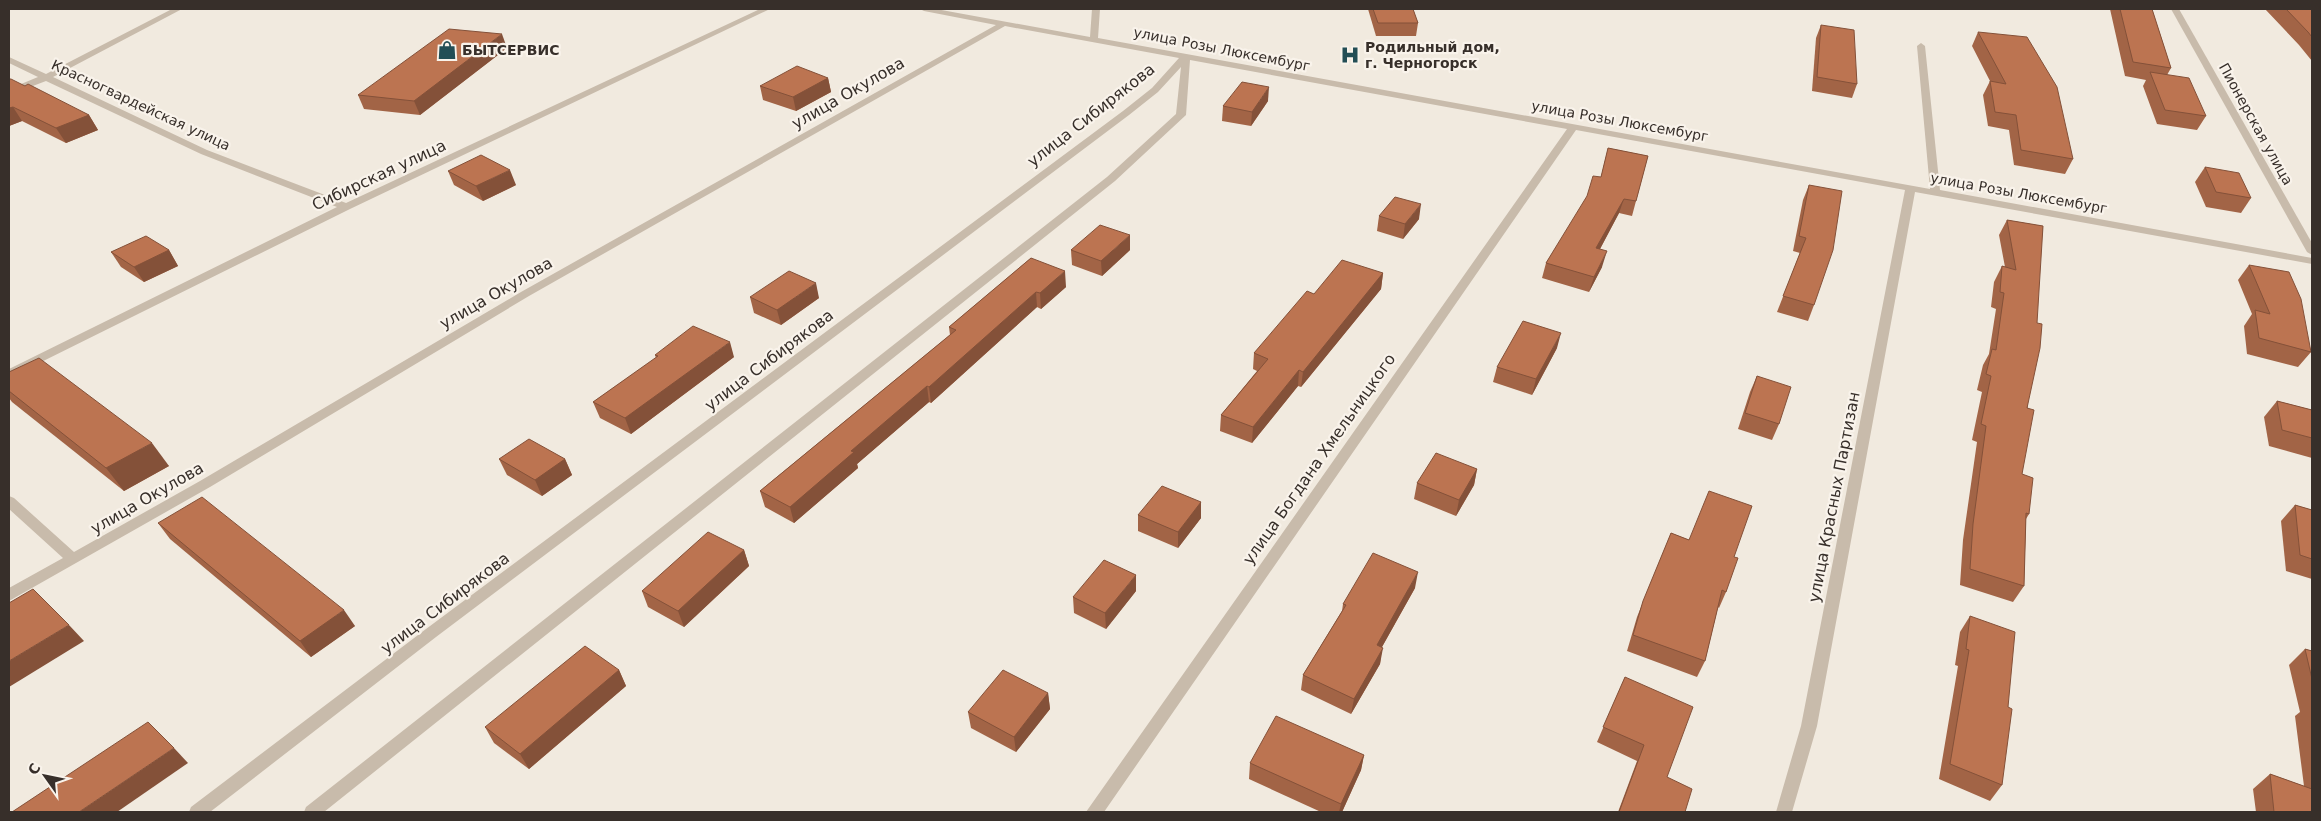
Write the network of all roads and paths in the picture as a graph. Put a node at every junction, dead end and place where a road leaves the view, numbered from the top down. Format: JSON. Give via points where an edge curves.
{"nodes":[{"id":1,"x":178,"y":9,"type":"edge"},
{"id":2,"x":766,"y":9,"type":"edge"},
{"id":3,"x":924,"y":9,"type":"edge"},
{"id":4,"x":1096,"y":9,"type":"edge"},
{"id":5,"x":2175,"y":9,"type":"edge"},
{"id":6,"x":1003,"y":24,"type":"junction"},
{"id":7,"x":1094,"y":39,"type":"junction"},
{"id":8,"x":1922,"y":46,"type":"dead end"},
{"id":9,"x":1186,"y":56,"type":"junction"},
{"id":10,"x":9,"y":60,"type":"edge"},
{"id":11,"x":47,"y":76,"type":"junction"},
{"id":12,"x":9,"y":92,"type":"edge"},
{"id":13,"x":1573,"y":127,"type":"junction"},
{"id":14,"x":1911,"y":187,"type":"junction"},
{"id":15,"x":1935,"y":192,"type":"junction"},
{"id":16,"x":346,"y":207,"type":"junction"},
{"id":17,"x":2312,"y":252,"type":"edge"},
{"id":18,"x":2312,"y":261,"type":"edge"},
{"id":19,"x":9,"y":374,"type":"edge"},
{"id":20,"x":9,"y":501,"type":"edge"},
{"id":21,"x":73,"y":559,"type":"junction"},
{"id":22,"x":9,"y":595,"type":"edge"},
{"id":23,"x":197,"y":812,"type":"edge"},
{"id":24,"x":312,"y":812,"type":"edge"},
{"id":25,"x":1094,"y":812,"type":"edge"},
{"id":26,"x":1784,"y":812,"type":"edge"}],
"edges":[{"from":1,"to":11,"type":"street"},
{"from":2,"to":16,"type":"street","name":"Сибирская улица"},
{"from":3,"to":6,"type":"street","name":"улица Розы Люксембург"},
{"from":4,"to":7,"type":"street"},
{"from":5,"to":17,"type":"street","name":"Пионерская улица"},
{"from":6,"to":7,"type":"street","name":"улица Розы Люксембург"},
{"from":6,"to":21,"type":"street","name":"улица Окулова","via":[[525,294]]},
{"from":7,"to":9,"type":"street","name":"улица Розы Люксембург"},
{"from":8,"to":15,"type":"street"},
{"from":9,"to":13,"type":"street","name":"улица Розы Люксембург"},
{"from":9,"to":23,"type":"street","name":"улица Сибирякова","via":[[1155,90],[1133,107]]},
{"from":9,"to":24,"type":"street","via":[[1180,115],[1111,179]]},
{"from":10,"to":11,"type":"street","name":"Красногвардейская улица"},
{"from":11,"to":12,"type":"street"},
{"from":11,"to":16,"type":"street","name":"Красногвардейская улица","via":[[204,152]]},
{"from":13,"to":14,"type":"street","name":"улица Розы Люксембург"},
{"from":13,"to":25,"type":"street","name":"улица Богдана Хмельницкого"},
{"from":14,"to":15,"type":"street","name":"улица Розы Люксембург"},
{"from":14,"to":26,"type":"street","name":"улица Красных Партизан","via":[[1808,726]]},
{"from":15,"to":18,"type":"street","name":"улица Розы Люксембург"},
{"from":16,"to":19,"type":"street","name":"Сибирская улица"},
{"from":20,"to":21,"type":"street"},
{"from":21,"to":22,"type":"street","name":"улица Окулова"}]}
